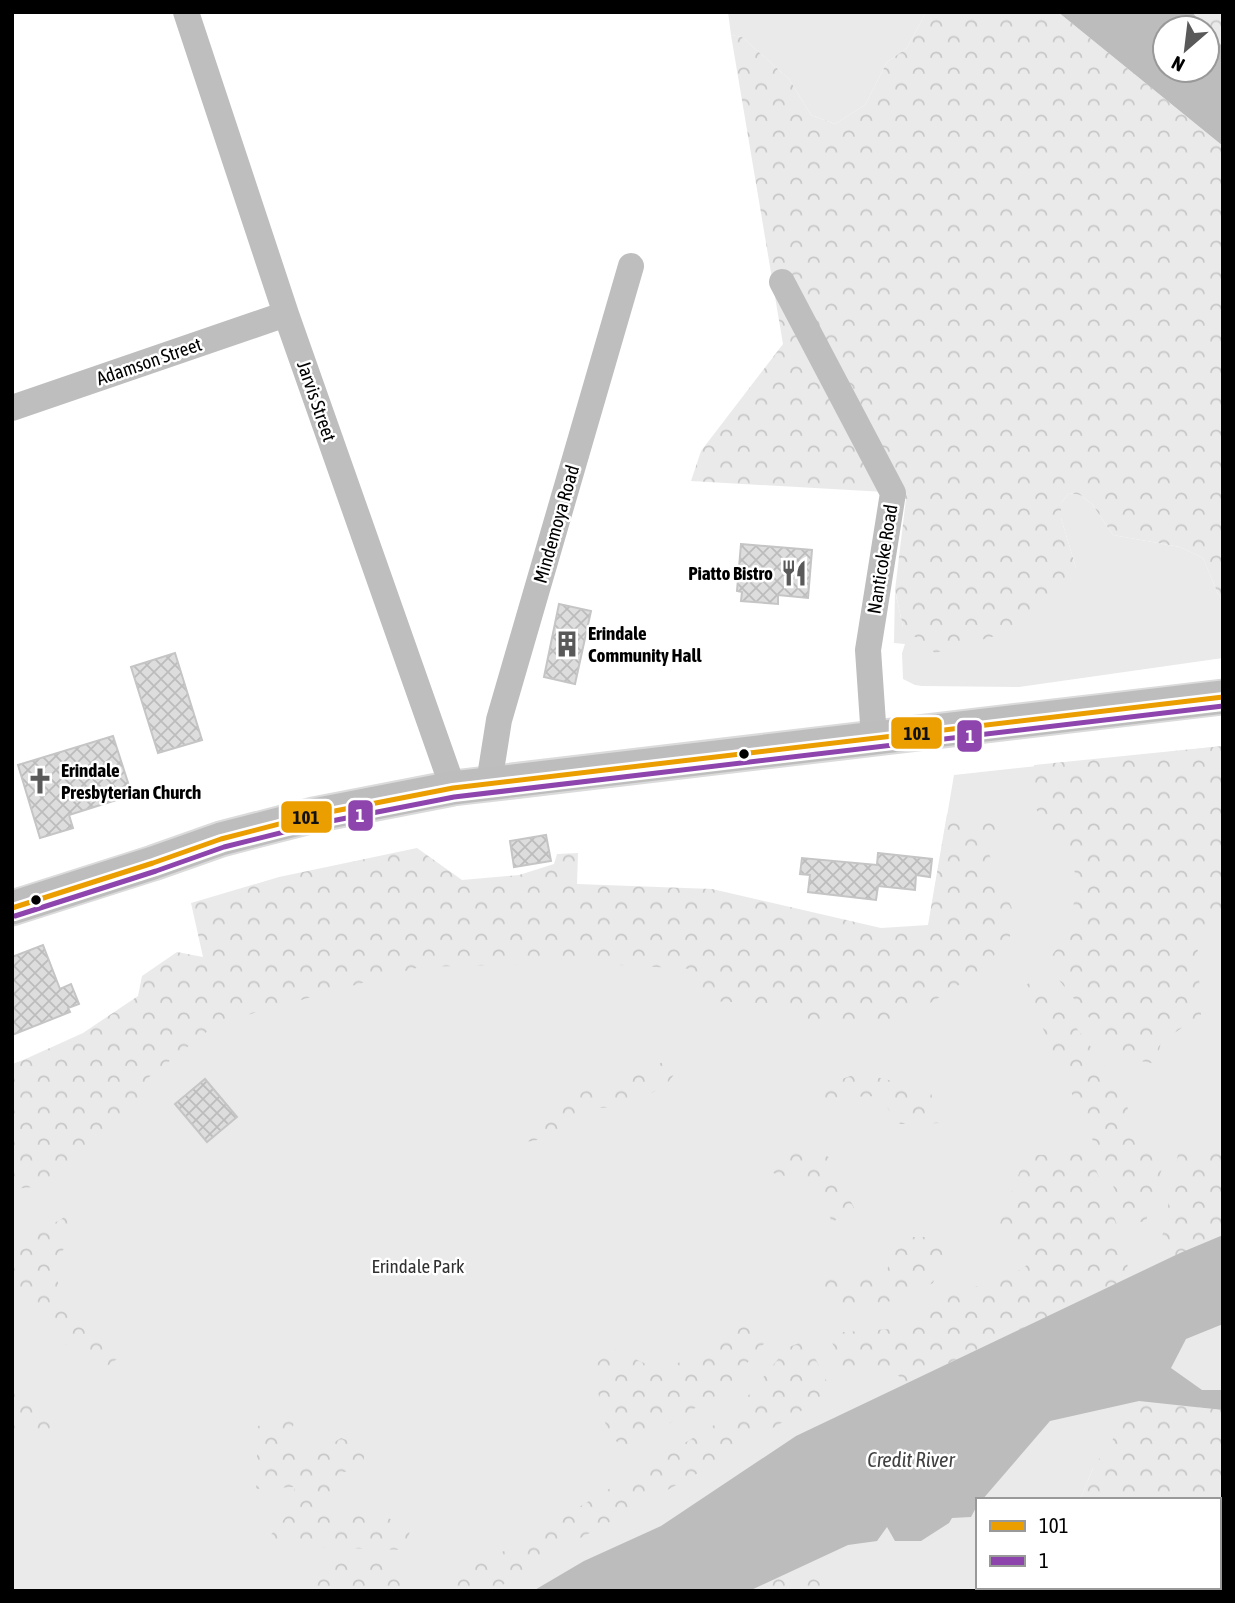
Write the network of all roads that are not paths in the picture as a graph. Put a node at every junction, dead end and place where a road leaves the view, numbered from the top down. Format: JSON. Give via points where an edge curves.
{"nodes":[{"id":1,"x":186,"y":12,"type":"edge"},
{"id":2,"x":631,"y":267,"type":"dead end"},
{"id":3,"x":782,"y":282,"type":"dead end"},
{"id":4,"x":286,"y":314,"type":"junction"},
{"id":5,"x":12,"y":408,"type":"edge"},
{"id":6,"x":1223,"y":697,"type":"edge"},
{"id":7,"x":874,"y":738,"type":"junction"},
{"id":8,"x":489,"y":783,"type":"junction"},
{"id":9,"x":453,"y":788,"type":"junction"},
{"id":10,"x":12,"y":908,"type":"edge"}],
"edges":[{"from":1,"to":4,"type":"street","name":"Jarvis Street"},
{"from":2,"to":8,"type":"street","name":"Mindemoya Road","via":[[499,720]]},
{"from":3,"to":7,"type":"street","name":"Nanticoke Road","via":[[893,492],[868,650]]},
{"from":4,"to":5,"type":"street","name":"Adamson Street"},
{"from":4,"to":9,"type":"street","name":"Jarvis Street"},
{"from":6,"to":7,"type":"main road"},
{"from":7,"to":8,"type":"main road"},
{"from":8,"to":9,"type":"main road"},
{"from":9,"to":10,"type":"main road","via":[[220,839]]}]}
